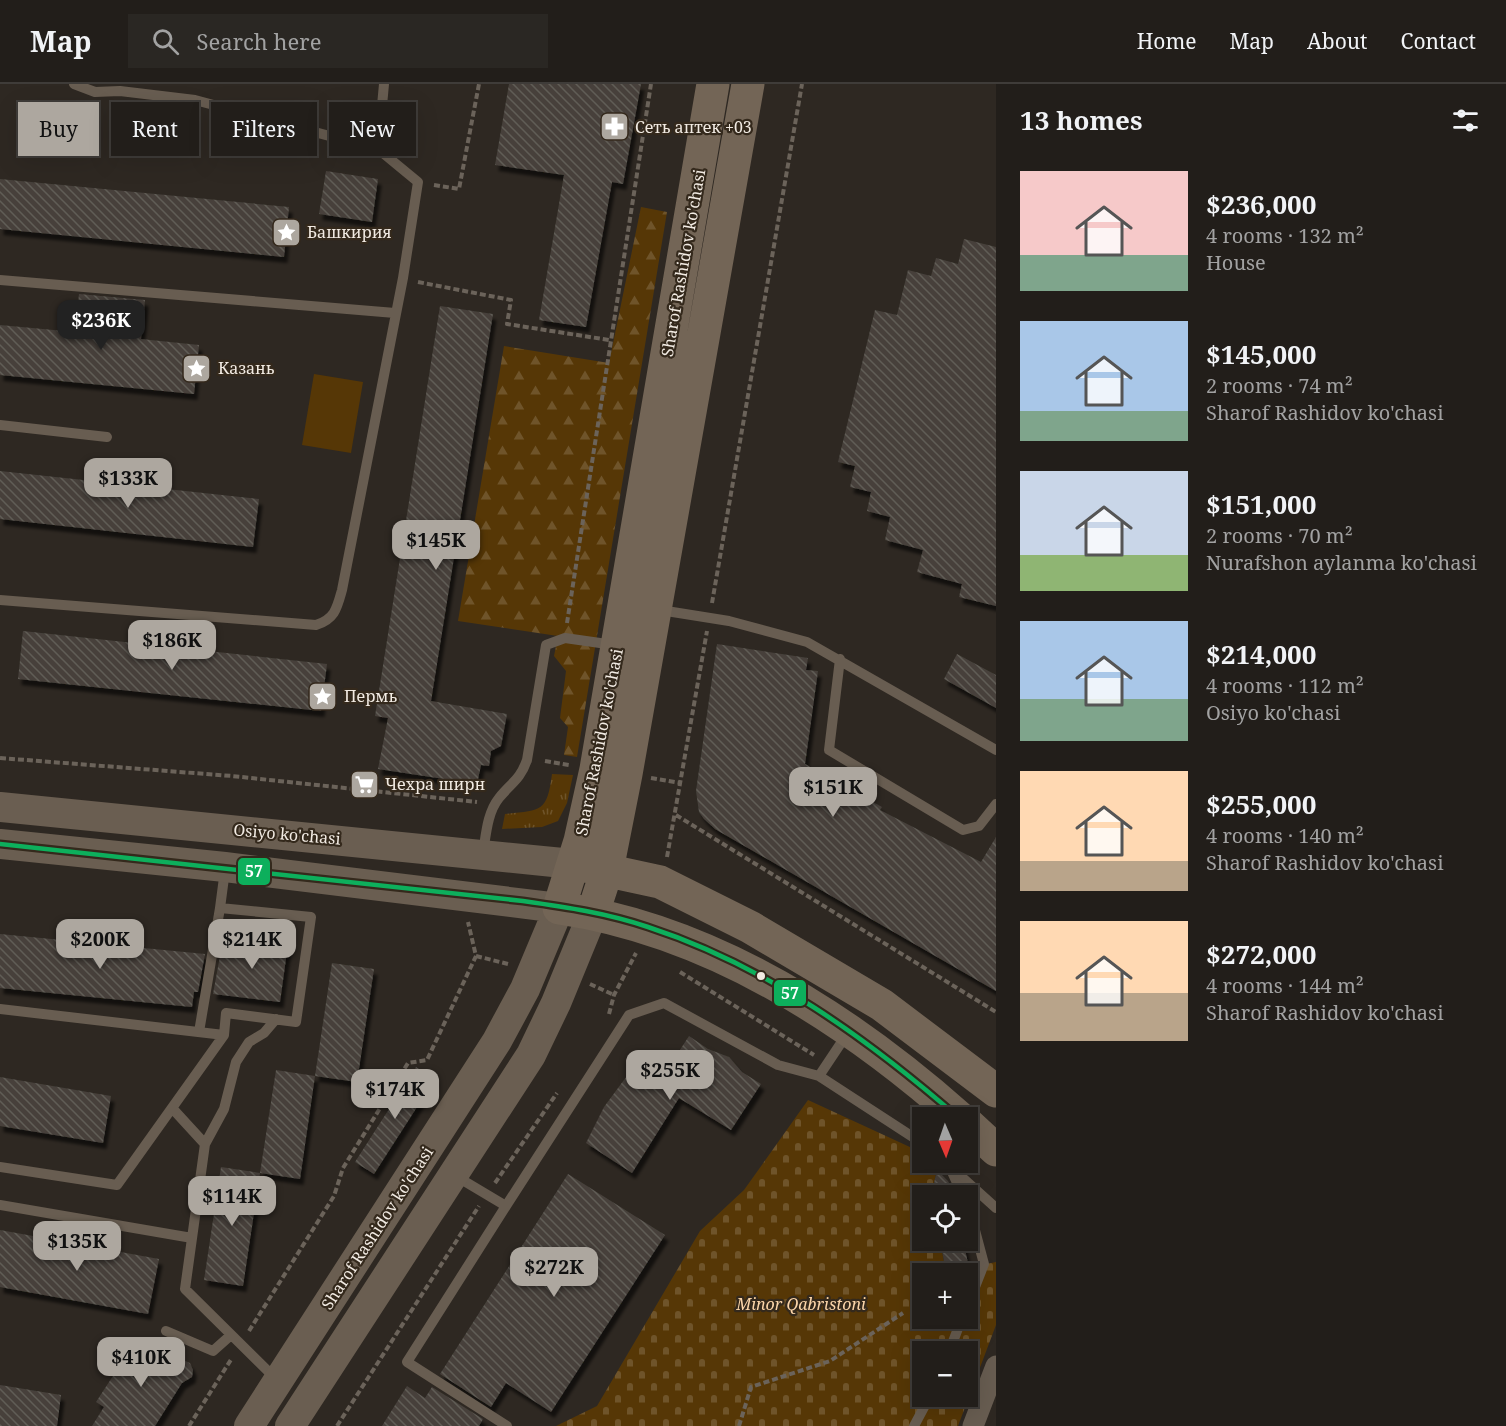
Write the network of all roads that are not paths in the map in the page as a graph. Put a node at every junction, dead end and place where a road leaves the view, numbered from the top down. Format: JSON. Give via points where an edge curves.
{"nodes":[{"id":1,"x":74,"y":84,"type":"edge"},
{"id":2,"x":384,"y":84,"type":"edge"},
{"id":3,"x":713,"y":84,"type":"edge"},
{"id":4,"x":748,"y":84,"type":"edge"},
{"id":5,"x":382,"y":102,"type":"edge"},
{"id":6,"x":329,"y":136,"type":"edge"},
{"id":7,"x":386,"y":156,"type":"edge"},
{"id":8,"x":0,"y":280,"type":"edge"},
{"id":9,"x":395,"y":313,"type":"junction"},
{"id":10,"x":0,"y":425,"type":"edge"},
{"id":11,"x":107,"y":437,"type":"dead end"},
{"id":12,"x":0,"y":600,"type":"edge"},
{"id":13,"x":655,"y":609,"type":"junction"},
{"id":14,"x":617,"y":646,"type":"junction"},
{"id":15,"x":840,"y":659,"type":"junction"},
{"id":16,"x":996,"y":750,"type":"edge"},
{"id":17,"x":996,"y":804,"type":"edge"},
{"id":18,"x":0,"y":807,"type":"edge"},
{"id":19,"x":0,"y":844,"type":"edge"},
{"id":20,"x":483,"y":853,"type":"junction"},
{"id":21,"x":573,"y":864,"type":"junction"},
{"id":22,"x":225,"y":867,"type":"junction"},
{"id":23,"x":607,"y":870,"type":"junction"},
{"id":24,"x":220,"y":908,"type":"junction"},
{"id":25,"x":559,"y":908,"type":"junction"},
{"id":26,"x":593,"y":913,"type":"junction"},
{"id":27,"x":0,"y":1009,"type":"edge"},
{"id":28,"x":276,"y":1019,"type":"junction"},
{"id":29,"x":849,"y":1031,"type":"junction"},
{"id":30,"x":199,"y":1032,"type":"junction"},
{"id":31,"x":224,"y":1035,"type":"junction"},
{"id":32,"x":819,"y":1076,"type":"junction"},
{"id":33,"x":996,"y":1090,"type":"edge"},
{"id":34,"x":947,"y":1107,"type":"edge"},
{"id":35,"x":172,"y":1108,"type":"junction"},
{"id":36,"x":978,"y":1133,"type":"edge"},
{"id":37,"x":912,"y":1136,"type":"edge"},
{"id":38,"x":205,"y":1144,"type":"junction"},
{"id":39,"x":996,"y":1150,"type":"edge"},
{"id":40,"x":0,"y":1167,"type":"edge"},
{"id":41,"x":957,"y":1173,"type":"edge"},
{"id":42,"x":453,"y":1175,"type":"junction"},
{"id":43,"x":0,"y":1205,"type":"edge"},
{"id":44,"x":506,"y":1206,"type":"junction"},
{"id":45,"x":996,"y":1208,"type":"edge"},
{"id":46,"x":192,"y":1238,"type":"junction"},
{"id":47,"x":978,"y":1242,"type":"edge"},
{"id":48,"x":978,"y":1279,"type":"edge"},
{"id":49,"x":166,"y":1331,"type":"dead end"},
{"id":50,"x":231,"y":1335,"type":"junction"},
{"id":51,"x":996,"y":1366,"type":"edge"},
{"id":52,"x":278,"y":1381,"type":"junction"},
{"id":53,"x":924,"y":1407,"type":"edge"},
{"id":54,"x":249,"y":1426,"type":"edge"},
{"id":55,"x":290,"y":1426,"type":"edge"},
{"id":56,"x":507,"y":1426,"type":"edge"},
{"id":57,"x":914,"y":1426,"type":"edge"},
{"id":58,"x":973,"y":1426,"type":"edge"}],
"edges":[{"from":1,"to":6,"type":"lane","via":[[95,92],[195,100]]},
{"from":2,"to":5,"type":"lane"},
{"from":3,"to":14,"type":"main road","name":"Sharof Rashidov ko'chasi"},
{"from":4,"to":13,"type":"main road","name":"Sharof Rashidov ko'chasi"},
{"from":7,"to":9,"type":"lane","via":[[418,182]]},
{"from":8,"to":9,"type":"lane"},
{"from":9,"to":12,"type":"lane","via":[[342,590],[335,614],[328,622],[316,625]]},
{"from":10,"to":11,"type":"lane"},
{"from":13,"to":15,"type":"lane","via":[[709,617],[807,642]]},
{"from":13,"to":23,"type":"main road","name":"Sharof Rashidov ko'chasi"},
{"from":14,"to":20,"type":"lane","via":[[565,638],[546,645],[527,760],[521,777],[490,813]]},
{"from":14,"to":21,"type":"main road","name":"Sharof Rashidov ko'chasi","via":[[596,769]]},
{"from":15,"to":16,"type":"lane"},
{"from":15,"to":17,"type":"lane","via":[[829,750],[963,830],[979,826]]},
{"from":18,"to":20,"type":"main road","name":"Osiyo ko'chasi"},
{"from":19,"to":22,"type":"main road"},
{"from":20,"to":21,"type":"main road","name":"Osiyo ko'chasi"},
{"from":21,"to":23,"type":"main road"},
{"from":21,"to":25,"type":"main road","name":"Sharof Rashidov ko'chasi"},
{"from":22,"to":24,"type":"lane"},
{"from":22,"to":25,"type":"main road"},
{"from":23,"to":26,"type":"main road","name":"Sharof Rashidov ko'chasi"},
{"from":23,"to":33,"type":"main road","via":[[660,882],[800,955],[882,1005]]},
{"from":24,"to":28,"type":"lane","via":[[311,917],[296,1022]]},
{"from":24,"to":30,"type":"lane"},
{"from":25,"to":26,"type":"main road"},
{"from":25,"to":52,"type":"main road","name":"Sharof Rashidov ko'chasi","via":[[525,989],[497,1041]]},
{"from":26,"to":29,"type":"main road","via":[[646,926],[705,949]]},
{"from":26,"to":42,"type":"main road","name":"Sharof Rashidov ko'chasi","via":[[535,1046]]},
{"from":27,"to":30,"type":"lane"},
{"from":28,"to":31,"type":"lane","via":[[226,1013]]},
{"from":28,"to":38,"type":"lane","via":[[249,1042],[236,1062],[224,1108]]},
{"from":29,"to":32,"type":"lane"},
{"from":29,"to":34,"type":"main road"},
{"from":30,"to":31,"type":"lane"},
{"from":31,"to":35,"type":"lane"},
{"from":32,"to":37,"type":"lane"},
{"from":32,"to":44,"type":"lane","via":[[778,1065],[664,1003],[629,1015]]},
{"from":35,"to":38,"type":"lane"},
{"from":35,"to":40,"type":"lane","via":[[117,1185]]},
{"from":36,"to":39,"type":"main road"},
{"from":38,"to":46,"type":"lane"},
{"from":41,"to":45,"type":"lane"},
{"from":42,"to":44,"type":"lane"},
{"from":42,"to":55,"type":"main road","name":"Sharof Rashidov ko'chasi"},
{"from":43,"to":46,"type":"lane"},
{"from":44,"to":56,"type":"lane","via":[[407,1362]]},
{"from":46,"to":50,"type":"lane","via":[[185,1289]]},
{"from":47,"to":48,"type":"lane","via":[[984,1264]]},
{"from":49,"to":50,"type":"lane","via":[[213,1351]]},
{"from":50,"to":52,"type":"lane"},
{"from":51,"to":58,"type":"street"},
{"from":52,"to":54,"type":"main road","name":"Sharof Rashidov ko'chasi"},
{"from":53,"to":57,"type":"lane"}]}
